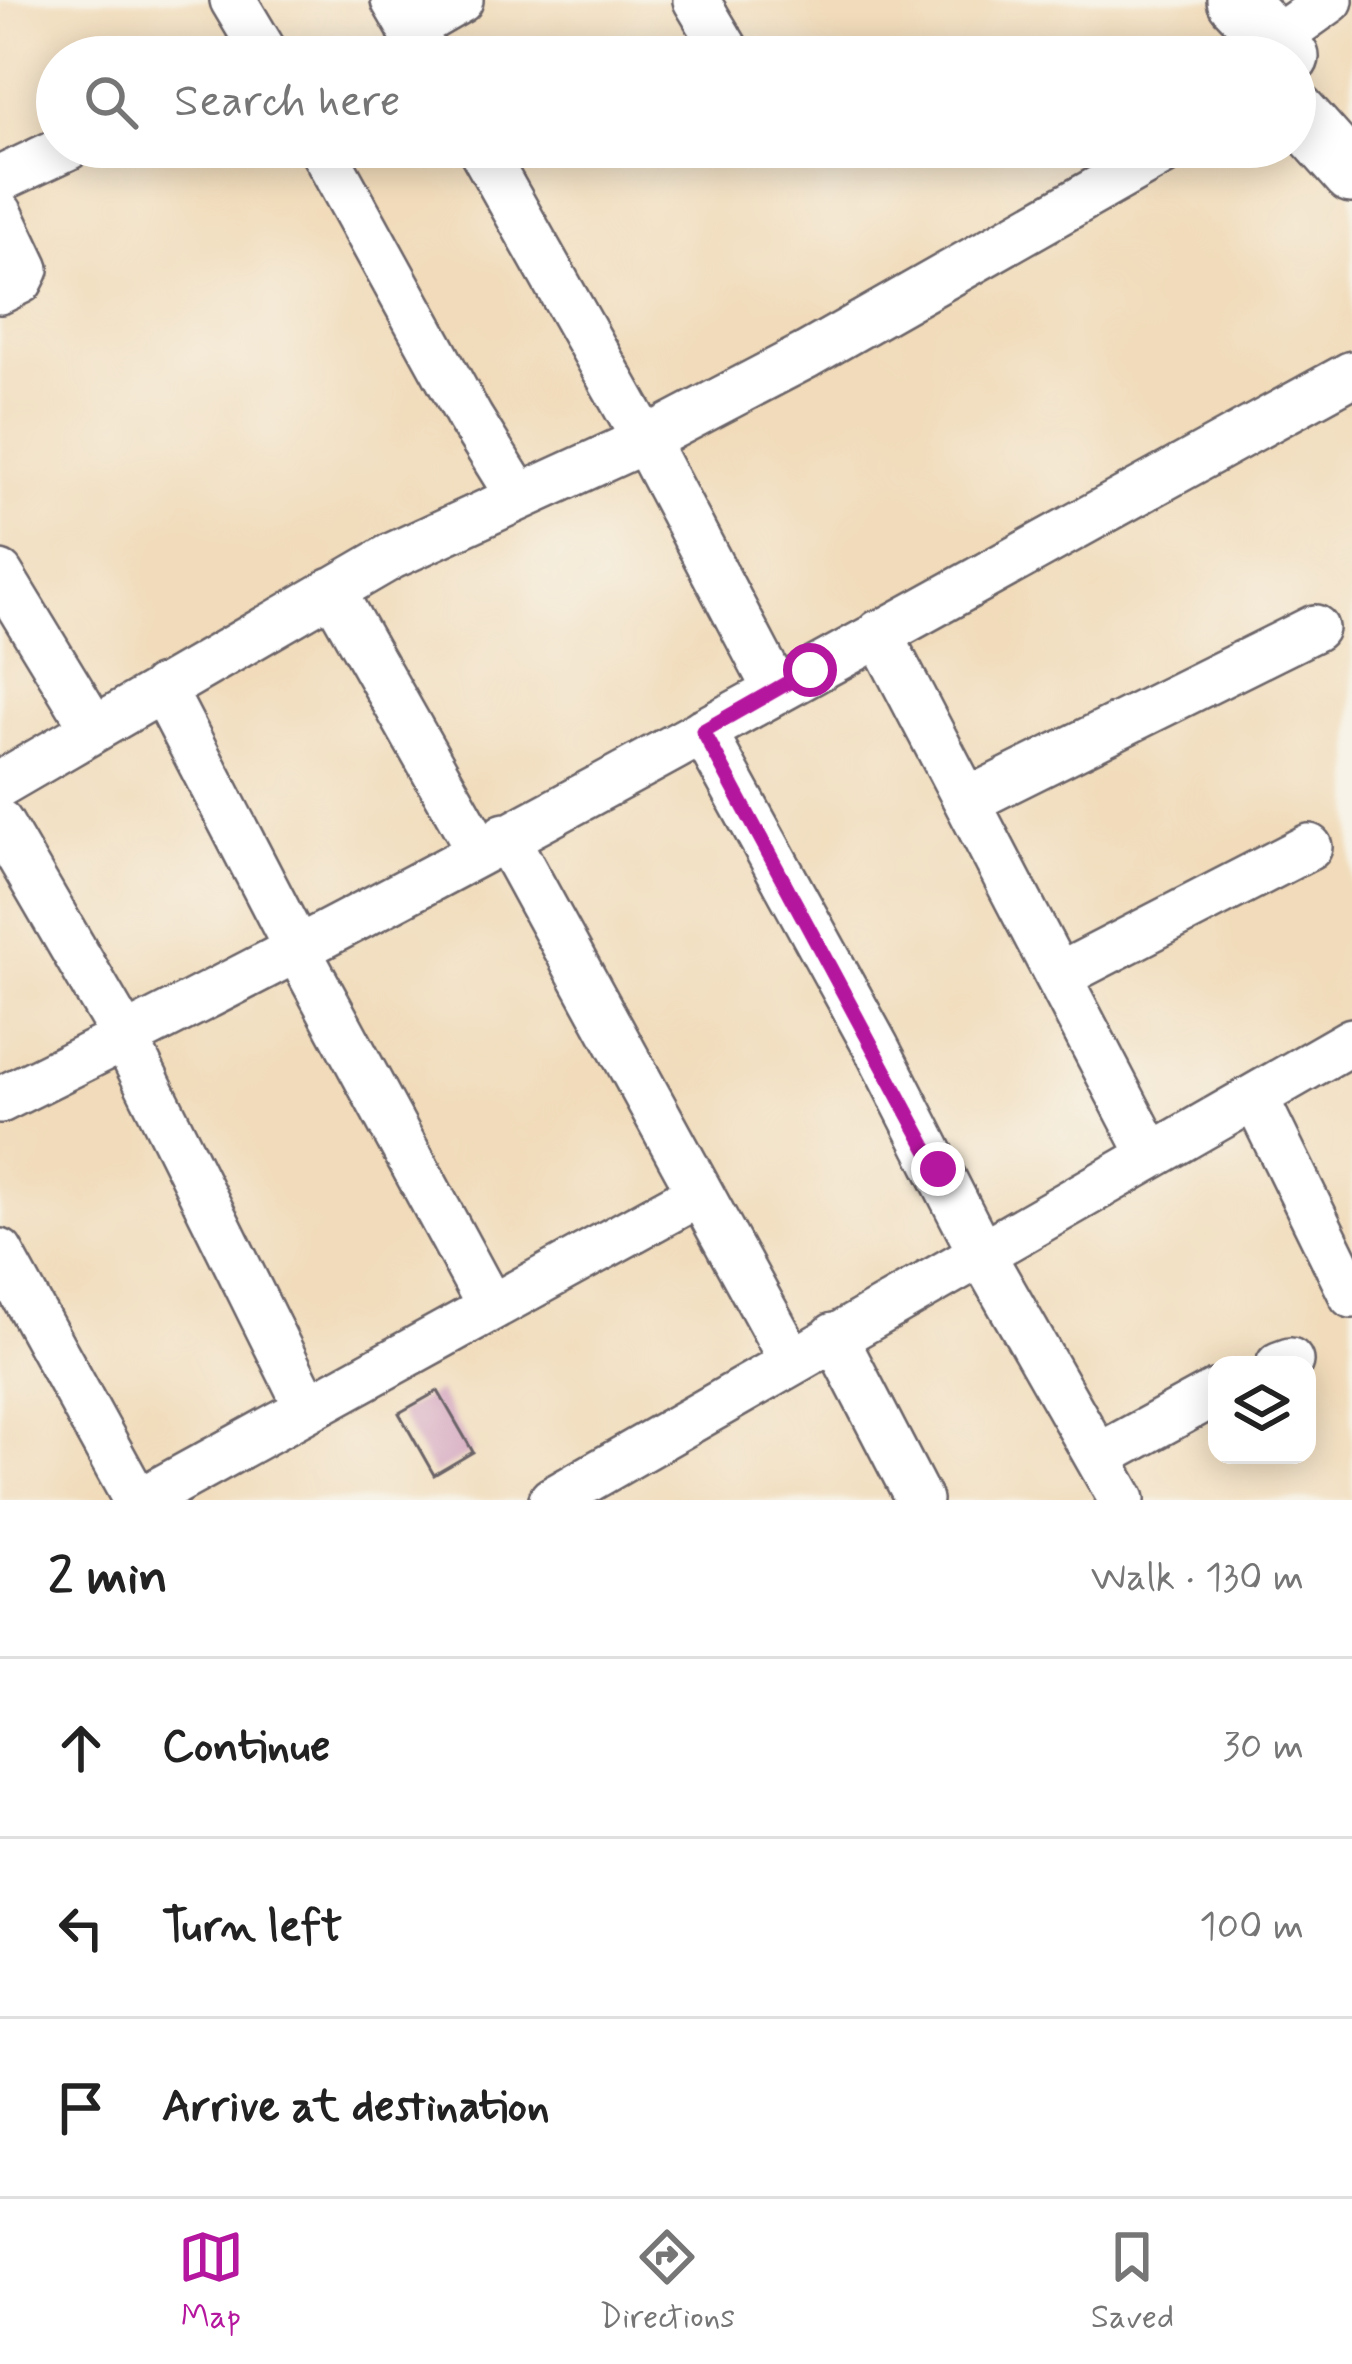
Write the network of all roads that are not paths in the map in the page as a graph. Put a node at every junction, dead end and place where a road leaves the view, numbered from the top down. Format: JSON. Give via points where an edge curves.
{"nodes":[{"id":1,"x":233,"y":0,"type":"edge"},
{"id":2,"x":460,"y":0,"type":"edge"},
{"id":3,"x":696,"y":0,"type":"edge"},
{"id":4,"x":1192,"y":0,"type":"edge"},
{"id":5,"x":1236,"y":0,"type":"edge"},
{"id":6,"x":1330,"y":0,"type":"edge"},
{"id":7,"x":410,"y":29,"type":"edge"},
{"id":8,"x":254,"y":36,"type":"edge"},
{"id":9,"x":717,"y":36,"type":"edge"},
{"id":10,"x":1240,"y":36,"type":"edge"},
{"id":11,"x":1260,"y":36,"type":"edge"},
{"id":12,"x":1304,"y":36,"type":"edge"},
{"id":13,"x":1316,"y":97,"type":"edge"},
{"id":14,"x":1316,"y":120,"type":"edge"},
{"id":15,"x":1352,"y":127,"type":"edge"},
{"id":16,"x":36,"y":162,"type":"edge"},
{"id":17,"x":333,"y":168,"type":"edge"},
{"id":18,"x":492,"y":168,"type":"edge"},
{"id":19,"x":1135,"y":168,"type":"edge"},
{"id":20,"x":1352,"y":175,"type":"edge"},
{"id":21,"x":0,"y":179,"type":"edge"},
{"id":22,"x":0,"y":214,"type":"edge"},
{"id":23,"x":0,"y":291,"type":"edge"},
{"id":24,"x":1352,"y":374,"type":"edge"},
{"id":25,"x":645,"y":440,"type":"junction"},
{"id":26,"x":519,"y":497,"type":"junction"},
{"id":27,"x":0,"y":574,"type":"edge"},
{"id":28,"x":332,"y":590,"type":"junction"},
{"id":29,"x":1315,"y":628,"type":"dead end"},
{"id":30,"x":879,"y":633,"type":"junction"},
{"id":31,"x":162,"y":688,"type":"junction"},
{"id":32,"x":776,"y":689,"type":"junction"},
{"id":33,"x":93,"y":727,"type":"junction"},
{"id":34,"x":703,"y":731,"type":"junction"},
{"id":35,"x":0,"y":784,"type":"edge"},
{"id":36,"x":968,"y":802,"type":"junction"},
{"id":37,"x":0,"y":823,"type":"edge"},
{"id":38,"x":492,"y":843,"type":"junction"},
{"id":39,"x":1309,"y":847,"type":"dead end"},
{"id":40,"x":296,"y":947,"type":"junction"},
{"id":41,"x":1059,"y":976,"type":"junction"},
{"id":42,"x":125,"y":1038,"type":"junction"},
{"id":43,"x":1352,"y":1041,"type":"edge"},
{"id":44,"x":1256,"y":1099,"type":"junction"},
{"id":45,"x":0,"y":1100,"type":"edge"},
{"id":46,"x":1151,"y":1155,"type":"junction"},
{"id":47,"x":700,"y":1193,"type":"junction"},
{"id":48,"x":980,"y":1251,"type":"junction"},
{"id":49,"x":0,"y":1252,"type":"edge"},
{"id":50,"x":1352,"y":1294,"type":"edge"},
{"id":51,"x":491,"y":1308,"type":"junction"},
{"id":52,"x":835,"y":1336,"type":"junction"},
{"id":53,"x":792,"y":1361,"type":"junction"},
{"id":54,"x":1208,"y":1397,"type":"edge"},
{"id":55,"x":308,"y":1408,"type":"junction"},
{"id":56,"x":1100,"y":1456,"type":"junction"},
{"id":57,"x":139,"y":1500,"type":"edge"},
{"id":58,"x":552,"y":1500,"type":"edge"},
{"id":59,"x":919,"y":1500,"type":"edge"},
{"id":60,"x":1122,"y":1500,"type":"edge"}],
"edges":[{"from":1,"to":8,"type":"street"},
{"from":2,"to":7,"type":"street"},
{"from":3,"to":9,"type":"street"},
{"from":4,"to":10,"type":"main road"},
{"from":5,"to":11,"type":"main road"},
{"from":6,"to":12,"type":"street"},
{"from":13,"to":15,"type":"main road"},
{"from":14,"to":20,"type":"main road"},
{"from":16,"to":21,"type":"street"},
{"from":17,"to":26,"type":"street"},
{"from":18,"to":25,"type":"street"},
{"from":19,"to":25,"type":"street"},
{"from":22,"to":23,"type":"street","via":[[26,269]]},
{"from":24,"to":30,"type":"street"},
{"from":25,"to":26,"type":"street"},
{"from":25,"to":32,"type":"street"},
{"from":26,"to":28,"type":"street"},
{"from":27,"to":33,"type":"street"},
{"from":28,"to":31,"type":"street"},
{"from":28,"to":38,"type":"street"},
{"from":29,"to":36,"type":"street"},
{"from":30,"to":32,"type":"street"},
{"from":30,"to":36,"type":"street"},
{"from":31,"to":33,"type":"street"},
{"from":31,"to":40,"type":"street"},
{"from":32,"to":34,"type":"street"},
{"from":33,"to":35,"type":"street"},
{"from":34,"to":38,"type":"street"},
{"from":34,"to":48,"type":"street"},
{"from":36,"to":41,"type":"street"},
{"from":37,"to":42,"type":"street"},
{"from":38,"to":40,"type":"street"},
{"from":38,"to":47,"type":"street"},
{"from":39,"to":41,"type":"street"},
{"from":40,"to":42,"type":"street"},
{"from":40,"to":51,"type":"street"},
{"from":41,"to":46,"type":"street"},
{"from":42,"to":45,"type":"street"},
{"from":42,"to":55,"type":"street"},
{"from":43,"to":44,"type":"street"},
{"from":44,"to":46,"type":"street"},
{"from":44,"to":50,"type":"street"},
{"from":46,"to":48,"type":"street"},
{"from":47,"to":51,"type":"street"},
{"from":47,"to":53,"type":"street"},
{"from":48,"to":52,"type":"street"},
{"from":48,"to":56,"type":"street"},
{"from":49,"to":57,"type":"street"},
{"from":51,"to":55,"type":"street"},
{"from":52,"to":53,"type":"street"},
{"from":52,"to":59,"type":"street"},
{"from":53,"to":58,"type":"street"},
{"from":54,"to":56,"type":"street"},
{"from":55,"to":57,"type":"street"},
{"from":56,"to":60,"type":"street"}]}
